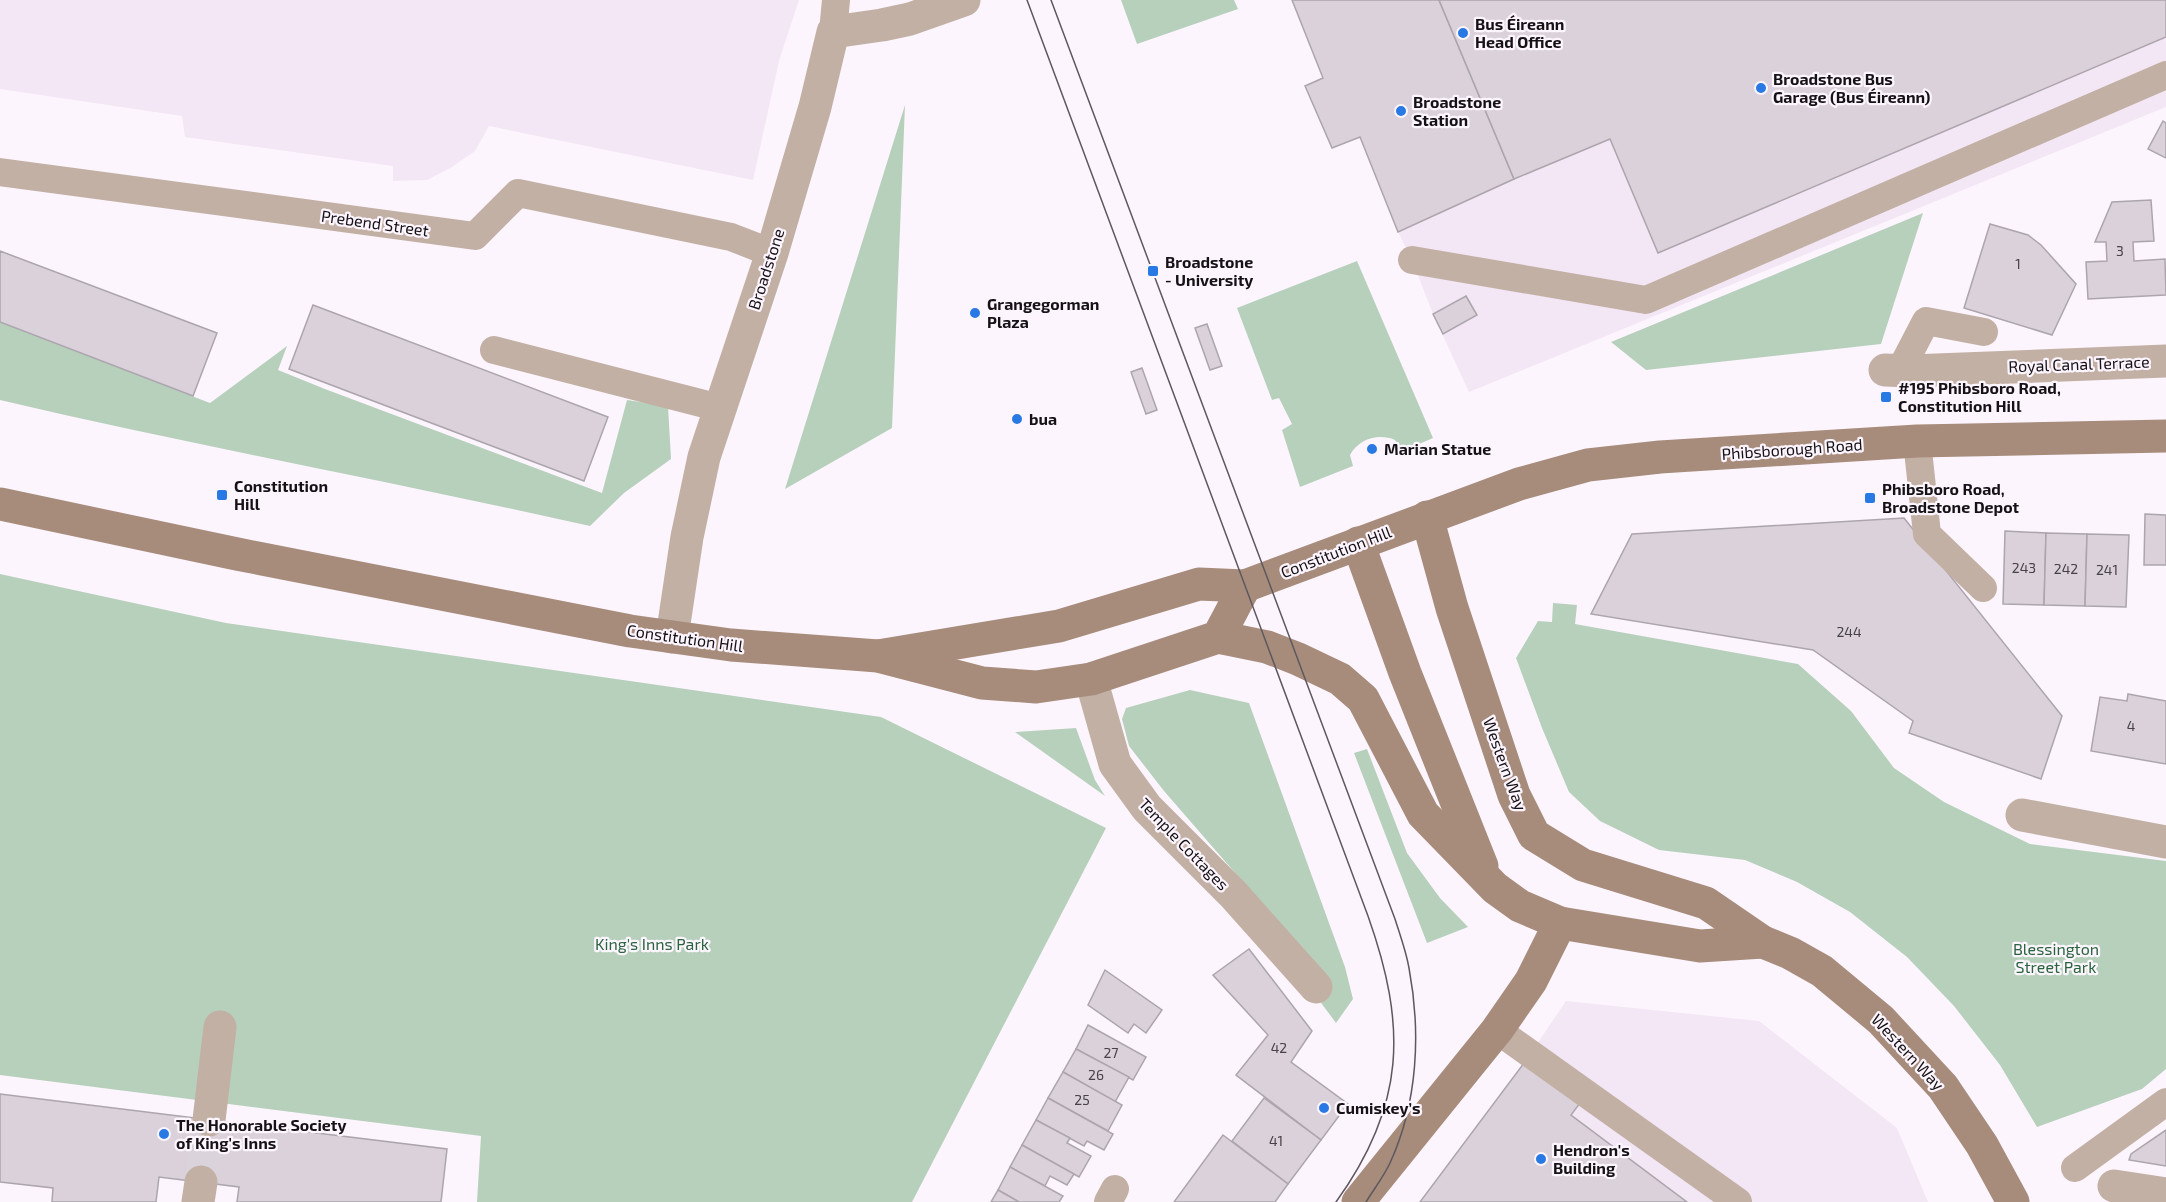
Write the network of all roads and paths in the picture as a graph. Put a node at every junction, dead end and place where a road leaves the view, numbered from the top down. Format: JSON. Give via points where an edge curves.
{"nodes":[{"id":1,"x":836,"y":0,"type":"edge"},
{"id":2,"x":964,"y":0,"type":"edge"},
{"id":3,"x":833,"y":32,"type":"junction"},
{"id":4,"x":2166,"y":75,"type":"edge"},
{"id":5,"x":0,"y":172,"type":"edge"},
{"id":6,"x":772,"y":253,"type":"junction"},
{"id":7,"x":1412,"y":260,"type":"dead end"},
{"id":8,"x":1984,"y":332,"type":"dead end"},
{"id":9,"x":494,"y":350,"type":"dead end"},
{"id":10,"x":2166,"y":361,"type":"edge"},
{"id":11,"x":1893,"y":371,"type":"joint"},
{"id":12,"x":720,"y":408,"type":"junction"},
{"id":13,"x":2166,"y":436,"type":"edge"},
{"id":14,"x":1917,"y":441,"type":"junction"},
{"id":15,"x":0,"y":504,"type":"edge"},
{"id":16,"x":1427,"y":517,"type":"junction"},
{"id":17,"x":1358,"y":543,"type":"junction"},
{"id":18,"x":1245,"y":586,"type":"junction"},
{"id":19,"x":1983,"y":588,"type":"dead end"},
{"id":20,"x":672,"y":637,"type":"junction"},
{"id":21,"x":1218,"y":637,"type":"junction"},
{"id":22,"x":878,"y":656,"type":"junction"},
{"id":23,"x":1091,"y":679,"type":"junction"},
{"id":24,"x":2022,"y":815,"type":"dead end"},
{"id":25,"x":2166,"y":842,"type":"edge"},
{"id":26,"x":1487,"y":880,"type":"junction"},
{"id":27,"x":1560,"y":923,"type":"junction"},
{"id":28,"x":1763,"y":942,"type":"junction"},
{"id":29,"x":1316,"y":987,"type":"dead end"},
{"id":30,"x":220,"y":1027,"type":"dead end"},
{"id":31,"x":1497,"y":1030,"type":"junction"},
{"id":32,"x":2166,"y":1102,"type":"edge"},
{"id":33,"x":208,"y":1120,"type":"tunnel mouth"},
{"id":34,"x":2075,"y":1168,"type":"dead end"},
{"id":35,"x":2114,"y":1186,"type":"dead end"},
{"id":36,"x":2166,"y":1194,"type":"edge"},
{"id":37,"x":1358,"y":1202,"type":"edge"},
{"id":38,"x":1738,"y":1202,"type":"edge"},
{"id":39,"x":2013,"y":1202,"type":"edge"}],
"edges":[{"from":1,"to":3,"type":"lane"},
{"from":2,"to":3,"type":"street","via":[[897,21]]},
{"from":3,"to":6,"type":"street","name":"Broadstone"},
{"from":4,"to":7,"type":"lane","via":[[1646,300]]},
{"from":5,"to":6,"type":"lane","name":"Prebend Street","via":[[475,236],[518,193],[731,237]]},
{"from":6,"to":12,"type":"street","name":"Broadstone"},
{"from":8,"to":11,"type":"lane","via":[[1926,321]]},
{"from":9,"to":12,"type":"lane"},
{"from":10,"to":11,"type":"street","name":"Royal Canal Terrace"},
{"from":12,"to":20,"type":"street","name":"Broadstone","via":[[704,457],[687,537]]},
{"from":13,"to":14,"type":"main road","name":"Phibsborough Road"},
{"from":14,"to":16,"type":"main road","name":"Phibsborough Road","via":[[1588,465],[1519,484]]},
{"from":14,"to":19,"type":"lane","via":[[1927,534]]},
{"from":15,"to":20,"type":"main road","name":"Constitution Hill","via":[[292,565]]},
{"from":16,"to":17,"type":"main road","name":"Constitution Hill"},
{"from":16,"to":28,"type":"main road","name":"Western Way","via":[[1452,608],[1514,795],[1534,836],[1583,865],[1706,903]]},
{"from":17,"to":18,"type":"main road","name":"Constitution Hill"},
{"from":17,"to":26,"type":"main road","name":"Western Way"},
{"from":18,"to":21,"type":"main road"},
{"from":18,"to":22,"type":"main road","name":"Constitution Hill","via":[[1199,584],[1059,626]]},
{"from":20,"to":22,"type":"main road","name":"Constitution Hill"},
{"from":21,"to":23,"type":"main road","name":"Constitution Hill"},
{"from":21,"to":26,"type":"main road","name":"Western Way","via":[[1267,647],[1298,659],[1340,679],[1363,699],[1423,814]]},
{"from":22,"to":23,"type":"main road","name":"Constitution Hill","via":[[982,683],[1036,687]]},
{"from":23,"to":29,"type":"street","name":"Temple Cottages","via":[[1115,764],[1148,808],[1233,894]]},
{"from":24,"to":25,"type":"street"},
{"from":26,"to":27,"type":"main road","name":"Western Way","via":[[1520,906]]},
{"from":27,"to":28,"type":"main road","name":"Western Way","via":[[1700,946]]},
{"from":27,"to":31,"type":"main road","via":[[1531,981]]},
{"from":28,"to":39,"type":"main road","name":"Western Way","via":[[1822,971],[1881,1020],[1942,1087],[1982,1145]]},
{"from":30,"to":33,"type":"street"},
{"from":31,"to":37,"type":"main road"},
{"from":31,"to":38,"type":"lane"},
{"from":32,"to":34,"type":"lane"},
{"from":35,"to":36,"type":"street"}]}
